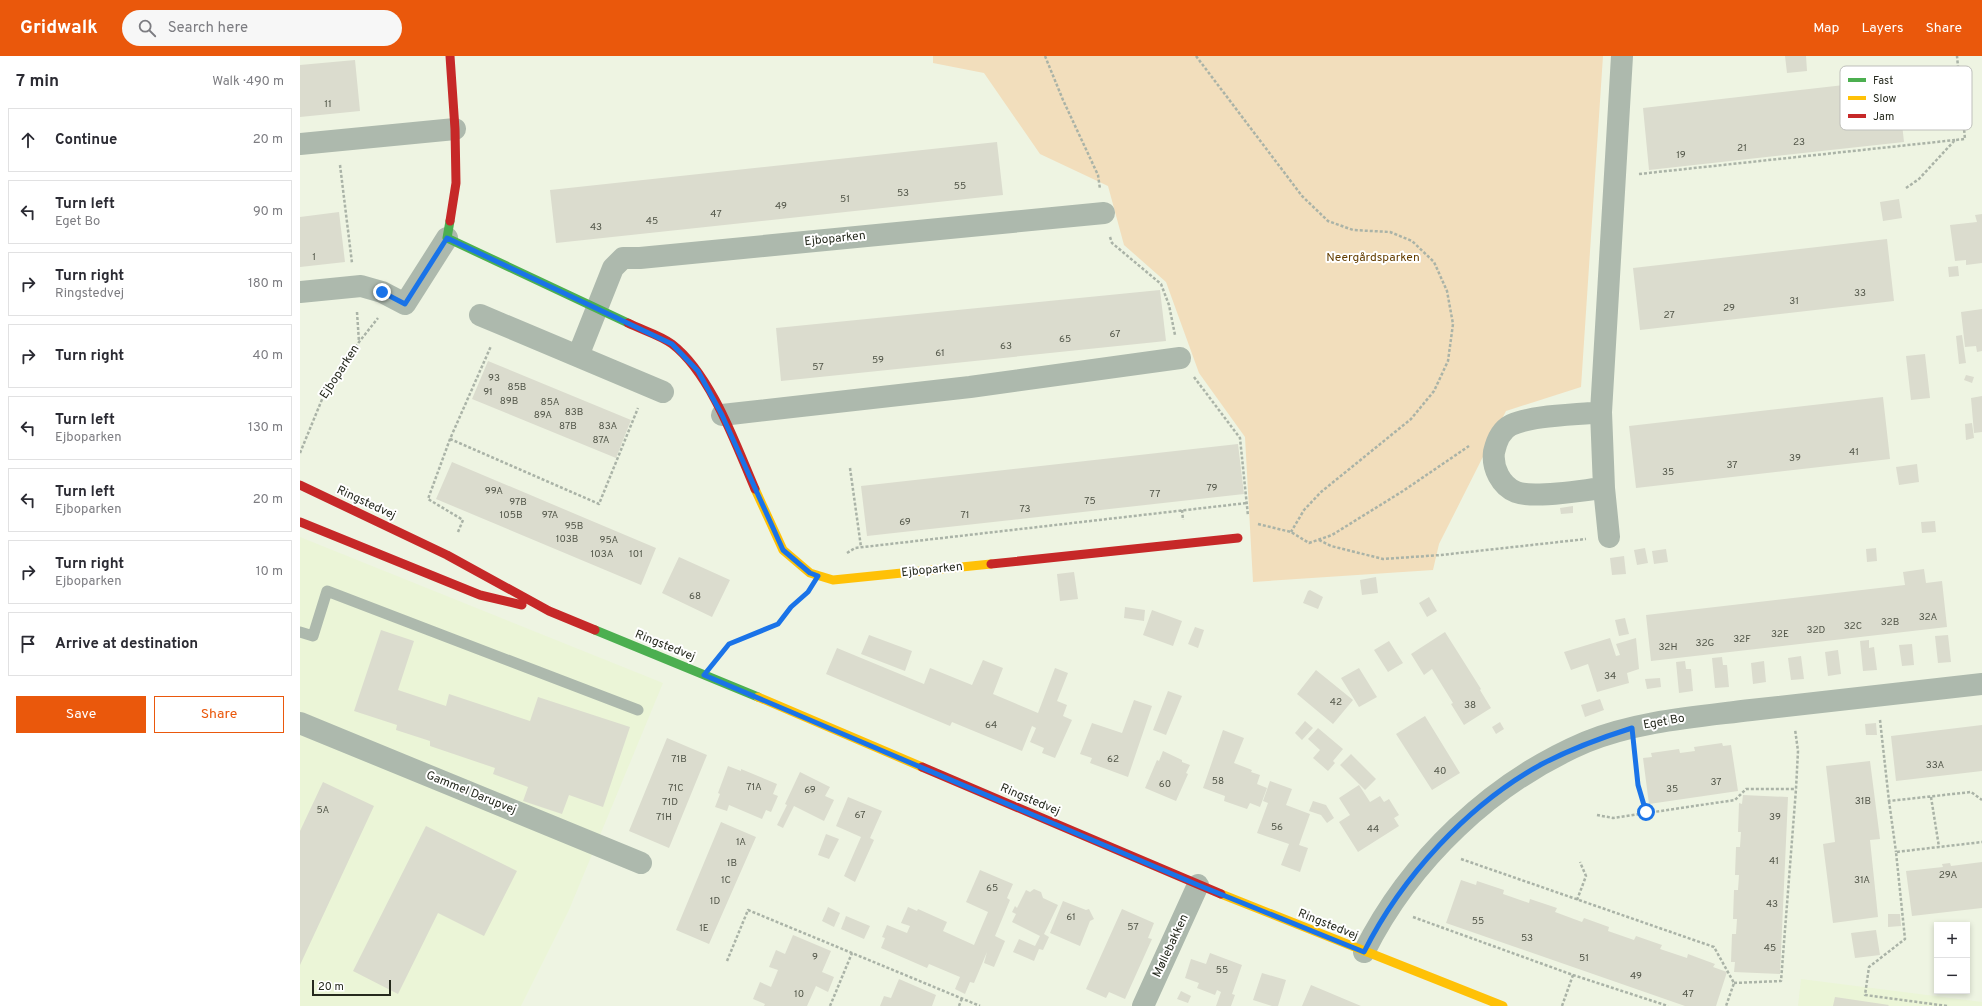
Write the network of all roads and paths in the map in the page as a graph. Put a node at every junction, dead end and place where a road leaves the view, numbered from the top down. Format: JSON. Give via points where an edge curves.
{"nodes":[{"id":1,"x":450,"y":56,"type":"edge"},
{"id":2,"x":1045,"y":56,"type":"edge"},
{"id":3,"x":1622,"y":56,"type":"edge"},
{"id":4,"x":1957,"y":56,"type":"edge"},
{"id":5,"x":1198,"y":57,"type":"edge"},
{"id":6,"x":1958,"y":66,"type":"edge"},
{"id":7,"x":455,"y":128,"type":"junction"},
{"id":8,"x":1963,"y":130,"type":"edge"},
{"id":9,"x":337,"y":140,"type":"junction"},
{"id":10,"x":1955,"y":140,"type":"junction"},
{"id":11,"x":300,"y":144,"type":"edge"},
{"id":12,"x":1615,"y":176,"type":"junction"},
{"id":13,"x":1906,"y":188,"type":"dead end"},
{"id":14,"x":1104,"y":213,"type":"junction"},
{"id":15,"x":447,"y":238,"type":"junction"},
{"id":16,"x":354,"y":286,"type":"junction"},
{"id":17,"x":300,"y":292,"type":"edge"},
{"id":18,"x":393,"y":298,"type":"junction"},
{"id":19,"x":598,"y":308,"type":"junction"},
{"id":20,"x":480,"y":315,"type":"dead end"},
{"id":21,"x":501,"y":323,"type":"junction"},
{"id":22,"x":359,"y":342,"type":"junction"},
{"id":23,"x":578,"y":356,"type":"junction"},
{"id":24,"x":1180,"y":358,"type":"junction"},
{"id":25,"x":655,"y":388,"type":"joint"},
{"id":26,"x":1601,"y":412,"type":"junction"},
{"id":27,"x":722,"y":415,"type":"junction"},
{"id":28,"x":450,"y":439,"type":"junction"},
{"id":29,"x":1496,"y":441,"type":"junction"},
{"id":30,"x":300,"y":453,"type":"edge"},
{"id":31,"x":850,"y":468,"type":"dead end"},
{"id":32,"x":300,"y":486,"type":"edge"},
{"id":33,"x":1604,"y":488,"type":"junction"},
{"id":34,"x":1247,"y":503,"type":"junction"},
{"id":35,"x":300,"y":522,"type":"edge"},
{"id":36,"x":1249,"y":522,"type":"junction"},
{"id":37,"x":1291,"y":532,"type":"junction"},
{"id":38,"x":1609,"y":537,"type":"joint"},
{"id":39,"x":1238,"y":538,"type":"joint"},
{"id":40,"x":1318,"y":540,"type":"junction"},
{"id":41,"x":861,"y":547,"type":"junction"},
{"id":42,"x":447,"y":555,"type":"junction"},
{"id":43,"x":818,"y":576,"type":"junction"},
{"id":44,"x":549,"y":611,"type":"junction"},
{"id":45,"x":300,"y":632,"type":"edge"},
{"id":46,"x":704,"y":675,"type":"junction"},
{"id":47,"x":1982,"y":684,"type":"edge"},
{"id":48,"x":1877,"y":696,"type":"junction"},
{"id":49,"x":1792,"y":705,"type":"junction"},
{"id":50,"x":638,"y":710,"type":"dead end"},
{"id":51,"x":300,"y":723,"type":"edge"},
{"id":52,"x":1632,"y":728,"type":"junction"},
{"id":53,"x":1796,"y":789,"type":"junction"},
{"id":54,"x":1932,"y":797,"type":"junction"},
{"id":55,"x":1982,"y":800,"type":"edge"},
{"id":56,"x":1889,"y":801,"type":"junction"},
{"id":57,"x":1646,"y":812,"type":"junction"},
{"id":58,"x":1597,"y":816,"type":"dead end"},
{"id":59,"x":1982,"y":842,"type":"edge"},
{"id":60,"x":1939,"y":847,"type":"junction"},
{"id":61,"x":1436,"y":850,"type":"junction"},
{"id":62,"x":1896,"y":852,"type":"junction"},
{"id":63,"x":1580,"y":862,"type":"dead end"},
{"id":64,"x":641,"y":863,"type":"dead end"},
{"id":65,"x":1198,"y":885,"type":"junction"},
{"id":66,"x":1577,"y":900,"type":"junction"},
{"id":67,"x":1389,"y":907,"type":"junction"},
{"id":68,"x":1364,"y":952,"type":"junction"},
{"id":69,"x":852,"y":953,"type":"junction"},
{"id":70,"x":727,"y":961,"type":"dead end"},
{"id":71,"x":1573,"y":975,"type":"junction"},
{"id":72,"x":1734,"y":982,"type":"junction"},
{"id":73,"x":962,"y":998,"type":"junction"},
{"id":74,"x":830,"y":1006,"type":"edge"},
{"id":75,"x":959,"y":1006,"type":"edge"},
{"id":76,"x":980,"y":1006,"type":"edge"},
{"id":77,"x":1143,"y":1006,"type":"edge"},
{"id":78,"x":1503,"y":1006,"type":"edge"},
{"id":79,"x":1562,"y":1006,"type":"edge"},
{"id":80,"x":1668,"y":1006,"type":"edge"},
{"id":81,"x":1726,"y":1006,"type":"edge"},
{"id":82,"x":1947,"y":1006,"type":"edge"}],
"edges":[{"from":1,"to":7,"type":"street"},
{"from":2,"to":14,"type":"path","via":[[1098,175]]},
{"from":3,"to":12,"type":"street"},
{"from":4,"to":6,"type":"path"},
{"from":5,"to":37,"type":"path","via":[[1302,196],[1328,221],[1353,230],[1390,232],[1412,241],[1434,262],[1447,291],[1453,324],[1448,361],[1434,391],[1411,419],[1320,492],[1304,510]]},
{"from":7,"to":9,"type":"street"},
{"from":7,"to":15,"type":"street","via":[[456,183]]},
{"from":8,"to":10,"type":"path","via":[[1964,138]]},
{"from":9,"to":11,"type":"street"},
{"from":9,"to":16,"type":"path"},
{"from":10,"to":12,"type":"path"},
{"from":10,"to":13,"type":"path","via":[[1919,179]]},
{"from":12,"to":26,"type":"street"},
{"from":14,"to":19,"type":"street","name":"Ejboparken","via":[[622,258],[613,268]]},
{"from":14,"to":24,"type":"path","via":[[1112,242],[1161,284],[1169,305]]},
{"from":15,"to":18,"type":"street","via":[[405,304]]},
{"from":15,"to":19,"type":"street","name":"Ejboparken"},
{"from":16,"to":17,"type":"street"},
{"from":16,"to":18,"type":"street","via":[[382,292]]},
{"from":16,"to":22,"type":"path"},
{"from":18,"to":22,"type":"path","name":"Ejboparken"},
{"from":19,"to":23,"type":"street","name":"Ejboparken"},
{"from":19,"to":27,"type":"street","name":"Ejboparken","via":[[672,344],[698,371]]},
{"from":20,"to":21,"type":"street"},
{"from":21,"to":23,"type":"street"},
{"from":21,"to":28,"type":"path"},
{"from":22,"to":30,"type":"path","name":"Ejboparken","via":[[323,397]]},
{"from":23,"to":25,"type":"street"},
{"from":24,"to":27,"type":"street","via":[[970,387]]},
{"from":24,"to":34,"type":"path","via":[[1240,438]]},
{"from":25,"to":28,"type":"path","via":[[599,504]]},
{"from":26,"to":29,"type":"street","via":[[1529,420],[1510,426]]},
{"from":26,"to":33,"type":"street"},
{"from":27,"to":43,"type":"street","name":"Ejboparken","via":[[783,550],[810,573]]},
{"from":28,"to":42,"type":"path","via":[[428,499],[463,520]]},
{"from":29,"to":33,"type":"street","via":[[1493,460],[1500,479],[1516,492],[1535,494]]},
{"from":29,"to":40,"type":"path","via":[[1469,446],[1403,491],[1332,535]]},
{"from":31,"to":41,"type":"path"},
{"from":32,"to":42,"type":"street","name":"Ringstedvej"},
{"from":33,"to":38,"type":"street"},
{"from":34,"to":36,"type":"path"},
{"from":34,"to":41,"type":"path"},
{"from":35,"to":44,"type":"street","name":"Ringstedvej","via":[[480,595]]},
{"from":36,"to":37,"type":"path"},
{"from":36,"to":39,"type":"path"},
{"from":37,"to":40,"type":"path","via":[[1308,543]]},
{"from":38,"to":40,"type":"path","via":[[1383,559],[1331,546]]},
{"from":39,"to":43,"type":"street","name":"Ejboparken","via":[[833,580]]},
{"from":41,"to":43,"type":"path","via":[[828,565]]},
{"from":42,"to":44,"type":"street","name":"Ringstedvej"},
{"from":43,"to":46,"type":"path","via":[[808,592],[791,607],[778,624],[729,644]]},
{"from":44,"to":46,"type":"street","name":"Ringstedvej"},
{"from":45,"to":50,"type":"lane","via":[[313,636],[326,591]]},
{"from":46,"to":65,"type":"street","name":"Ringstedvej"},
{"from":47,"to":48,"type":"street","name":"Eget Bo"},
{"from":48,"to":49,"type":"street","name":"Eget Bo"},
{"from":48,"to":56,"type":"path"},
{"from":49,"to":52,"type":"street","name":"Eget Bo","via":[[1686,718]]},
{"from":49,"to":53,"type":"path","via":[[1798,752]]},
{"from":51,"to":64,"type":"street","name":"Gammel Darupvej"},
{"from":52,"to":57,"type":"path","via":[[1638,785]]},
{"from":52,"to":61,"type":"street","name":"Eget Bo","via":[[1587,742],[1541,765],[1480,808]]},
{"from":53,"to":57,"type":"path","via":[[1746,789],[1735,800]]},
{"from":53,"to":72,"type":"path","via":[[1781,981]]},
{"from":54,"to":55,"type":"path","via":[[1971,792]]},
{"from":54,"to":56,"type":"path"},
{"from":54,"to":60,"type":"path"},
{"from":56,"to":62,"type":"path"},
{"from":57,"to":58,"type":"path","via":[[1613,818]]},
{"from":59,"to":60,"type":"path"},
{"from":60,"to":62,"type":"path"},
{"from":61,"to":66,"type":"path"},
{"from":61,"to":67,"type":"street","name":"Eget Bo"},
{"from":62,"to":82,"type":"path","via":[[1905,938],[1870,967],[1865,995]]},
{"from":63,"to":66,"type":"path","via":[[1586,876]]},
{"from":65,"to":68,"type":"street","name":"Ringstedvej"},
{"from":65,"to":77,"type":"street","name":"Møllebakken"},
{"from":66,"to":72,"type":"path","via":[[1714,947]]},
{"from":67,"to":68,"type":"street","name":"Eget Bo"},
{"from":67,"to":71,"type":"path","via":[[1433,926]]},
{"from":68,"to":78,"type":"street","name":"Ringstedvej"},
{"from":69,"to":70,"type":"path","via":[[748,910]]},
{"from":69,"to":73,"type":"path"},
{"from":69,"to":74,"type":"path"},
{"from":71,"to":79,"type":"path"},
{"from":71,"to":80,"type":"path"},
{"from":72,"to":81,"type":"path"},
{"from":73,"to":75,"type":"path"},
{"from":73,"to":76,"type":"path"}]}
